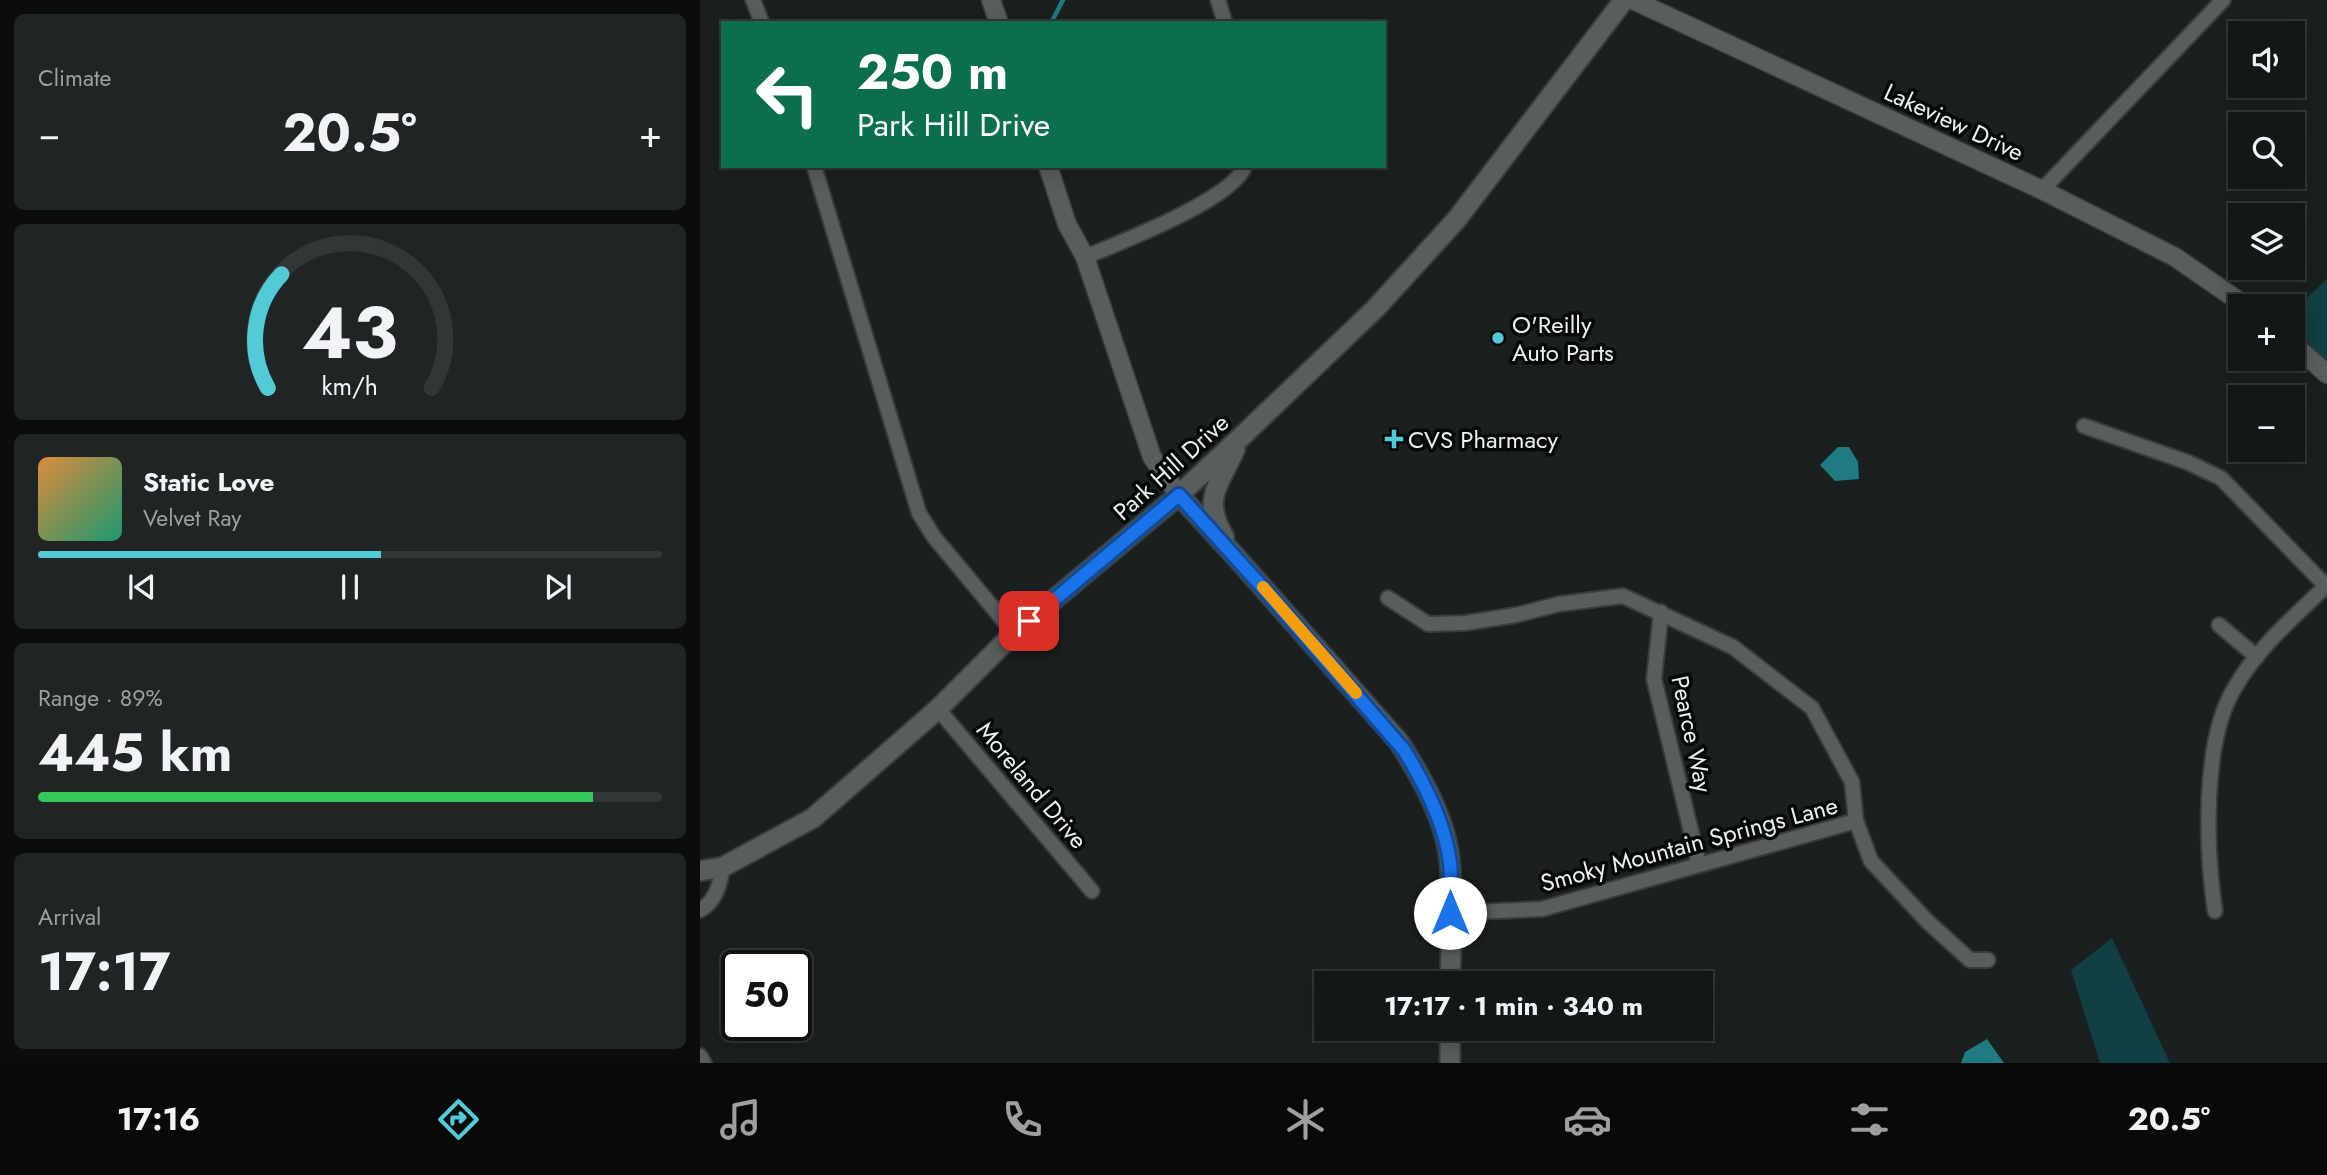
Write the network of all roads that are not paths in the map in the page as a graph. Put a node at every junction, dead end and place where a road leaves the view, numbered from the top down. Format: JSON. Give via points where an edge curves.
{"nodes":[{"id":1,"x":753,"y":0,"type":"edge"},
{"id":2,"x":991,"y":0,"type":"edge"},
{"id":3,"x":1218,"y":0,"type":"edge"},
{"id":4,"x":1624,"y":0,"type":"edge"},
{"id":5,"x":1633,"y":0,"type":"edge"},
{"id":6,"x":2223,"y":0,"type":"edge"},
{"id":7,"x":761,"y":21,"type":"edge"},
{"id":8,"x":998,"y":21,"type":"edge"},
{"id":9,"x":1225,"y":21,"type":"edge"},
{"id":10,"x":815,"y":168,"type":"edge"},
{"id":11,"x":1049,"y":168,"type":"edge"},
{"id":12,"x":1244,"y":168,"type":"edge"},
{"id":13,"x":2042,"y":190,"type":"junction"},
{"id":14,"x":1085,"y":257,"type":"junction"},
{"id":15,"x":2229,"y":294,"type":"edge"},
{"id":16,"x":2305,"y":355,"type":"edge"},
{"id":17,"x":2327,"y":374,"type":"edge"},
{"id":18,"x":2084,"y":426,"type":"dead end"},
{"id":19,"x":1239,"y":439,"type":"junction"},
{"id":20,"x":1179,"y":495,"type":"junction"},
{"id":21,"x":1235,"y":556,"type":"junction"},
{"id":22,"x":2327,"y":586,"type":"edge"},
{"id":23,"x":1388,"y":598,"type":"dead end"},
{"id":24,"x":1661,"y":612,"type":"junction"},
{"id":25,"x":2218,"y":625,"type":"dead end"},
{"id":26,"x":1014,"y":633,"type":"junction"},
{"id":27,"x":2257,"y":657,"type":"junction"},
{"id":28,"x":938,"y":709,"type":"junction"},
{"id":29,"x":1856,"y":821,"type":"junction"},
{"id":30,"x":1699,"y":864,"type":"junction"},
{"id":31,"x":723,"y":867,"type":"junction"},
{"id":32,"x":700,"y":871,"type":"edge"},
{"id":33,"x":1092,"y":891,"type":"dead end"},
{"id":34,"x":700,"y":910,"type":"edge"},
{"id":35,"x":2215,"y":911,"type":"dead end"},
{"id":36,"x":1450,"y":913,"type":"junction"},
{"id":37,"x":1987,"y":960,"type":"dead end"},
{"id":38,"x":1450,"y":971,"type":"edge"},
{"id":39,"x":1450,"y":1041,"type":"edge"},
{"id":40,"x":700,"y":1056,"type":"edge"},
{"id":41,"x":704,"y":1063,"type":"edge"},
{"id":42,"x":1450,"y":1063,"type":"edge"}],
"edges":[{"from":1,"to":7,"type":"street"},
{"from":2,"to":8,"type":"street"},
{"from":3,"to":9,"type":"street"},
{"from":4,"to":19,"type":"main road","name":"Park Hill Drive","via":[[1457,219],[1376,308]]},
{"from":5,"to":13,"type":"street","name":"Lakeview Drive"},
{"from":6,"to":13,"type":"street"},
{"from":10,"to":26,"type":"street","via":[[919,513]]},
{"from":11,"to":14,"type":"street"},
{"from":12,"to":14,"type":"street","via":[[1235,183],[1171,221]]},
{"from":13,"to":15,"type":"street","name":"Lakeview Drive","via":[[2175,257]]},
{"from":14,"to":20,"type":"street","via":[[1152,457]]},
{"from":16,"to":17,"type":"street"},
{"from":18,"to":22,"type":"street","via":[[2187,461],[2221,478]]},
{"from":19,"to":20,"type":"main road","name":"Park Hill Drive"},
{"from":19,"to":21,"type":"main road","via":[[1213,494],[1217,525]]},
{"from":20,"to":21,"type":"main road"},
{"from":20,"to":26,"type":"main road","name":"Park Hill Drive"},
{"from":21,"to":36,"type":"main road","via":[[1399,742],[1420,775],[1433,802],[1450,863]]},
{"from":22,"to":27,"type":"street"},
{"from":23,"to":24,"type":"street","via":[[1428,624],[1465,623],[1623,596]]},
{"from":24,"to":29,"type":"street","via":[[1733,647],[1812,708],[1852,782]]},
{"from":24,"to":30,"type":"street","name":"Pearce Way","via":[[1654,679]]},
{"from":25,"to":27,"type":"street"},
{"from":26,"to":28,"type":"main road","name":"Park Hill Drive"},
{"from":27,"to":35,"type":"street","via":[[2233,690],[2213,754],[2210,877]]},
{"from":28,"to":31,"type":"main road","name":"Park Hill Drive","via":[[813,818]]},
{"from":28,"to":33,"type":"street","name":"Moreland Drive"},
{"from":29,"to":30,"type":"street","name":"Smoky Mountain Springs Lane"},
{"from":29,"to":37,"type":"street","via":[[1871,861],[1928,922],[1970,960]]},
{"from":30,"to":36,"type":"street","name":"Smoky Mountain Springs Lane","via":[[1542,909]]},
{"from":31,"to":32,"type":"main road","name":"Park Hill Drive"},
{"from":31,"to":34,"type":"street","via":[[709,906]]},
{"from":36,"to":38,"type":"main road"},
{"from":39,"to":42,"type":"main road"},
{"from":40,"to":41,"type":"street"}]}
